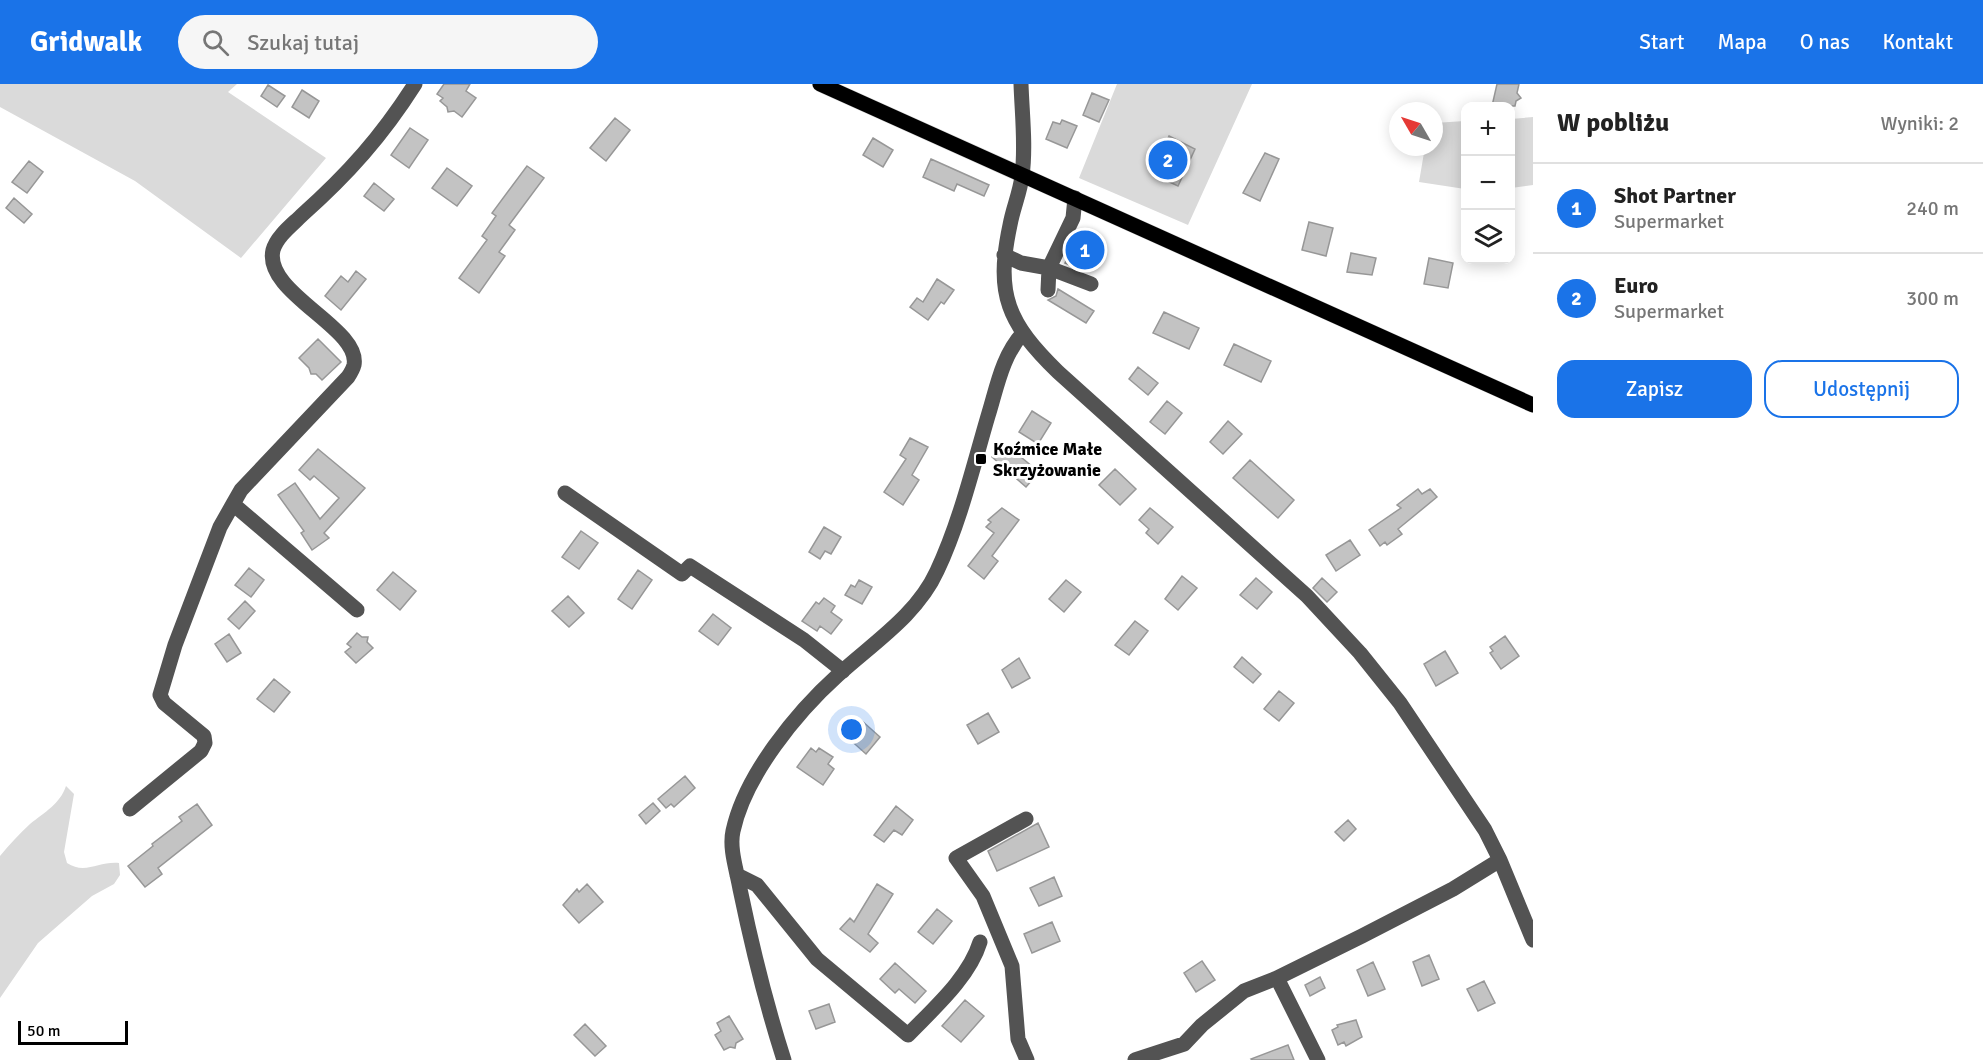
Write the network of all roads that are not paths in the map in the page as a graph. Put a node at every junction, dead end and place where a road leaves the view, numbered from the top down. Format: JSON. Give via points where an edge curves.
{"nodes":[{"id":1,"x":415,"y":84,"type":"edge"},
{"id":2,"x":820,"y":84,"type":"edge"},
{"id":3,"x":1021,"y":84,"type":"edge"},
{"id":4,"x":1023,"y":174,"type":"junction"},
{"id":5,"x":1076,"y":198,"type":"junction"},
{"id":6,"x":1004,"y":255,"type":"junction"},
{"id":7,"x":1049,"y":268,"type":"junction"},
{"id":8,"x":1091,"y":284,"type":"dead end"},
{"id":9,"x":1048,"y":290,"type":"dead end"},
{"id":10,"x":1023,"y":333,"type":"junction"},
{"id":11,"x":1533,"y":405,"type":"edge"},
{"id":12,"x":565,"y":493,"type":"dead end"},
{"id":13,"x":232,"y":504,"type":"junction"},
{"id":14,"x":357,"y":610,"type":"dead end"},
{"id":15,"x":843,"y":671,"type":"junction"},
{"id":16,"x":130,"y":809,"type":"dead end"},
{"id":17,"x":1026,"y":819,"type":"dead end"},
{"id":18,"x":1500,"y":860,"type":"junction"},
{"id":19,"x":738,"y":875,"type":"junction"},
{"id":20,"x":1533,"y":940,"type":"edge"},
{"id":21,"x":980,"y":942,"type":"dead end"},
{"id":22,"x":1277,"y":978,"type":"junction"},
{"id":23,"x":784,"y":1060,"type":"edge"},
{"id":24,"x":1027,"y":1060,"type":"edge"},
{"id":25,"x":1135,"y":1060,"type":"edge"},
{"id":26,"x":1318,"y":1060,"type":"edge"}],
"edges":[{"from":1,"to":13,"type":"street","via":[[372,147],[285,231],[274,247],[272,259],[282,281],[340,336],[351,350],[354,363],[348,378]]},
{"from":2,"to":4,"type":"main road"},
{"from":3,"to":4,"type":"street"},
{"from":4,"to":5,"type":"main road"},
{"from":4,"to":6,"type":"street"},
{"from":5,"to":7,"type":"street","via":[[1073,218]]},
{"from":5,"to":11,"type":"main road"},
{"from":6,"to":7,"type":"street"},
{"from":6,"to":10,"type":"street","via":[[1009,306]]},
{"from":7,"to":8,"type":"street"},
{"from":7,"to":9,"type":"street"},
{"from":10,"to":15,"type":"street","via":[[1006,357],[945,551],[930,585],[894,626]]},
{"from":10,"to":18,"type":"street","via":[[1058,372],[1307,596],[1360,653],[1467,800]]},
{"from":12,"to":15,"type":"street","via":[[682,573],[690,566],[804,640]]},
{"from":13,"to":14,"type":"street"},
{"from":13,"to":16,"type":"street","via":[[175,645],[160,695],[164,703],[204,736],[205,743],[201,751]]},
{"from":15,"to":19,"type":"street","via":[[791,723],[749,793],[733,830]]},
{"from":17,"to":24,"type":"street","via":[[956,858],[983,896],[1012,966],[1018,1039]]},
{"from":18,"to":20,"type":"street"},
{"from":18,"to":22,"type":"street","via":[[1453,889]]},
{"from":19,"to":21,"type":"street","via":[[757,885],[817,958],[908,1035],[944,997],[976,955]]},
{"from":19,"to":23,"type":"street","via":[[757,969]]},
{"from":22,"to":25,"type":"street","via":[[1244,991],[1184,1044]]},
{"from":22,"to":26,"type":"street"}]}
